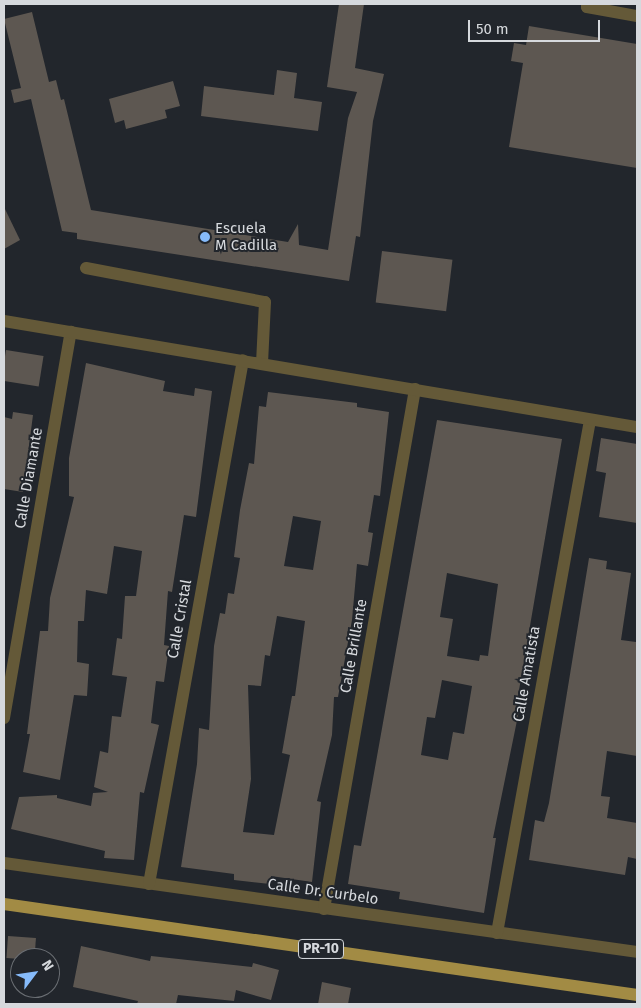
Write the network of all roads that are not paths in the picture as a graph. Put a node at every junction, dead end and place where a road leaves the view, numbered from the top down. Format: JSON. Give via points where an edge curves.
{"nodes":[{"id":1,"x":587,"y":4,"type":"edge"},
{"id":2,"x":637,"y":16,"type":"edge"},
{"id":3,"x":86,"y":268,"type":"dead end"},
{"id":4,"x":4,"y":321,"type":"edge"},
{"id":5,"x":71,"y":332,"type":"junction"},
{"id":6,"x":243,"y":360,"type":"junction"},
{"id":7,"x":262,"y":363,"type":"junction"},
{"id":8,"x":415,"y":389,"type":"junction"},
{"id":9,"x":590,"y":420,"type":"junction"},
{"id":10,"x":637,"y":428,"type":"edge"},
{"id":11,"x":4,"y":718,"type":"edge"},
{"id":12,"x":4,"y":863,"type":"edge"},
{"id":13,"x":149,"y":884,"type":"junction"},
{"id":14,"x":4,"y":904,"type":"edge"},
{"id":15,"x":324,"y":909,"type":"junction"},
{"id":16,"x":497,"y":933,"type":"junction"},
{"id":17,"x":637,"y":952,"type":"edge"},
{"id":18,"x":637,"y":995,"type":"edge"}],
"edges":[{"from":1,"to":2,"type":"street","via":[[587,7]]},
{"from":3,"to":7,"type":"street","via":[[265,302]]},
{"from":4,"to":5,"type":"street"},
{"from":5,"to":6,"type":"street"},
{"from":5,"to":11,"type":"street","name":"Calle Diamante"},
{"from":6,"to":7,"type":"street"},
{"from":6,"to":13,"type":"street","name":"Calle Cristal"},
{"from":7,"to":8,"type":"street"},
{"from":8,"to":9,"type":"street"},
{"from":8,"to":15,"type":"street","name":"Calle Brillante"},
{"from":9,"to":10,"type":"street"},
{"from":9,"to":16,"type":"street","name":"Calle Amatista"},
{"from":12,"to":13,"type":"street","name":"Calle Dr. Curbelo"},
{"from":13,"to":15,"type":"street","name":"Calle Dr. Curbelo"},
{"from":14,"to":18,"type":"main road","number":"PR-10"},
{"from":15,"to":16,"type":"street","name":"Calle Dr. Curbelo"},
{"from":16,"to":17,"type":"street","name":"Calle Dr. Curbelo"}]}
